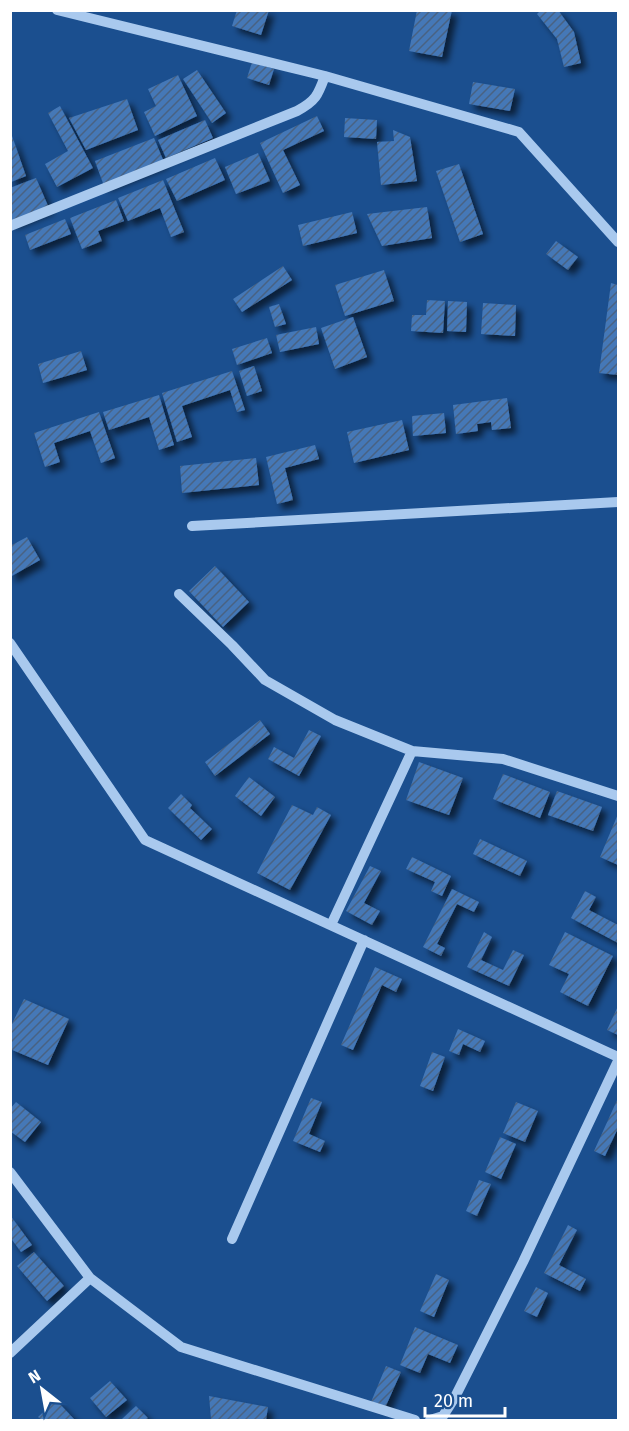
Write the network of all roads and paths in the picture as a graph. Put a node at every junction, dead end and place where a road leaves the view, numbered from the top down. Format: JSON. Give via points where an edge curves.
{"nodes":[{"id":1,"x":57,"y":10,"type":"edge"},
{"id":2,"x":325,"y":76,"type":"junction"},
{"id":3,"x":10,"y":226,"type":"edge"},
{"id":4,"x":618,"y":242,"type":"edge"},
{"id":5,"x":618,"y":502,"type":"edge"},
{"id":6,"x":192,"y":526,"type":"dead end"},
{"id":7,"x":179,"y":594,"type":"dead end"},
{"id":8,"x":10,"y":643,"type":"edge"},
{"id":9,"x":412,"y":751,"type":"junction"},
{"id":10,"x":618,"y":796,"type":"edge"},
{"id":11,"x":331,"y":925,"type":"junction"},
{"id":12,"x":364,"y":940,"type":"junction"},
{"id":13,"x":618,"y":1059,"type":"edge"},
{"id":14,"x":10,"y":1172,"type":"edge"},
{"id":15,"x":232,"y":1239,"type":"dead end"},
{"id":16,"x":90,"y":1278,"type":"junction"},
{"id":17,"x":10,"y":1353,"type":"edge"},
{"id":18,"x":415,"y":1420,"type":"edge"},
{"id":19,"x":430,"y":1420,"type":"edge"}],
"edges":[{"from":1,"to":2,"type":"street"},
{"from":2,"to":3,"type":"street","via":[[319,93],[297,111]]},
{"from":2,"to":4,"type":"street","via":[[519,132]]},
{"from":5,"to":6,"type":"street"},
{"from":7,"to":9,"type":"street","via":[[265,680],[335,720]]},
{"from":8,"to":11,"type":"street","via":[[145,840]]},
{"from":9,"to":10,"type":"street","via":[[503,759]]},
{"from":9,"to":11,"type":"street"},
{"from":11,"to":12,"type":"street"},
{"from":12,"to":13,"type":"street"},
{"from":12,"to":15,"type":"street"},
{"from":13,"to":19,"type":"street","via":[[523,1262],[454,1397],[443,1416]]},
{"from":14,"to":16,"type":"street"},
{"from":16,"to":17,"type":"street"},
{"from":16,"to":18,"type":"street","via":[[181,1347]]}]}
